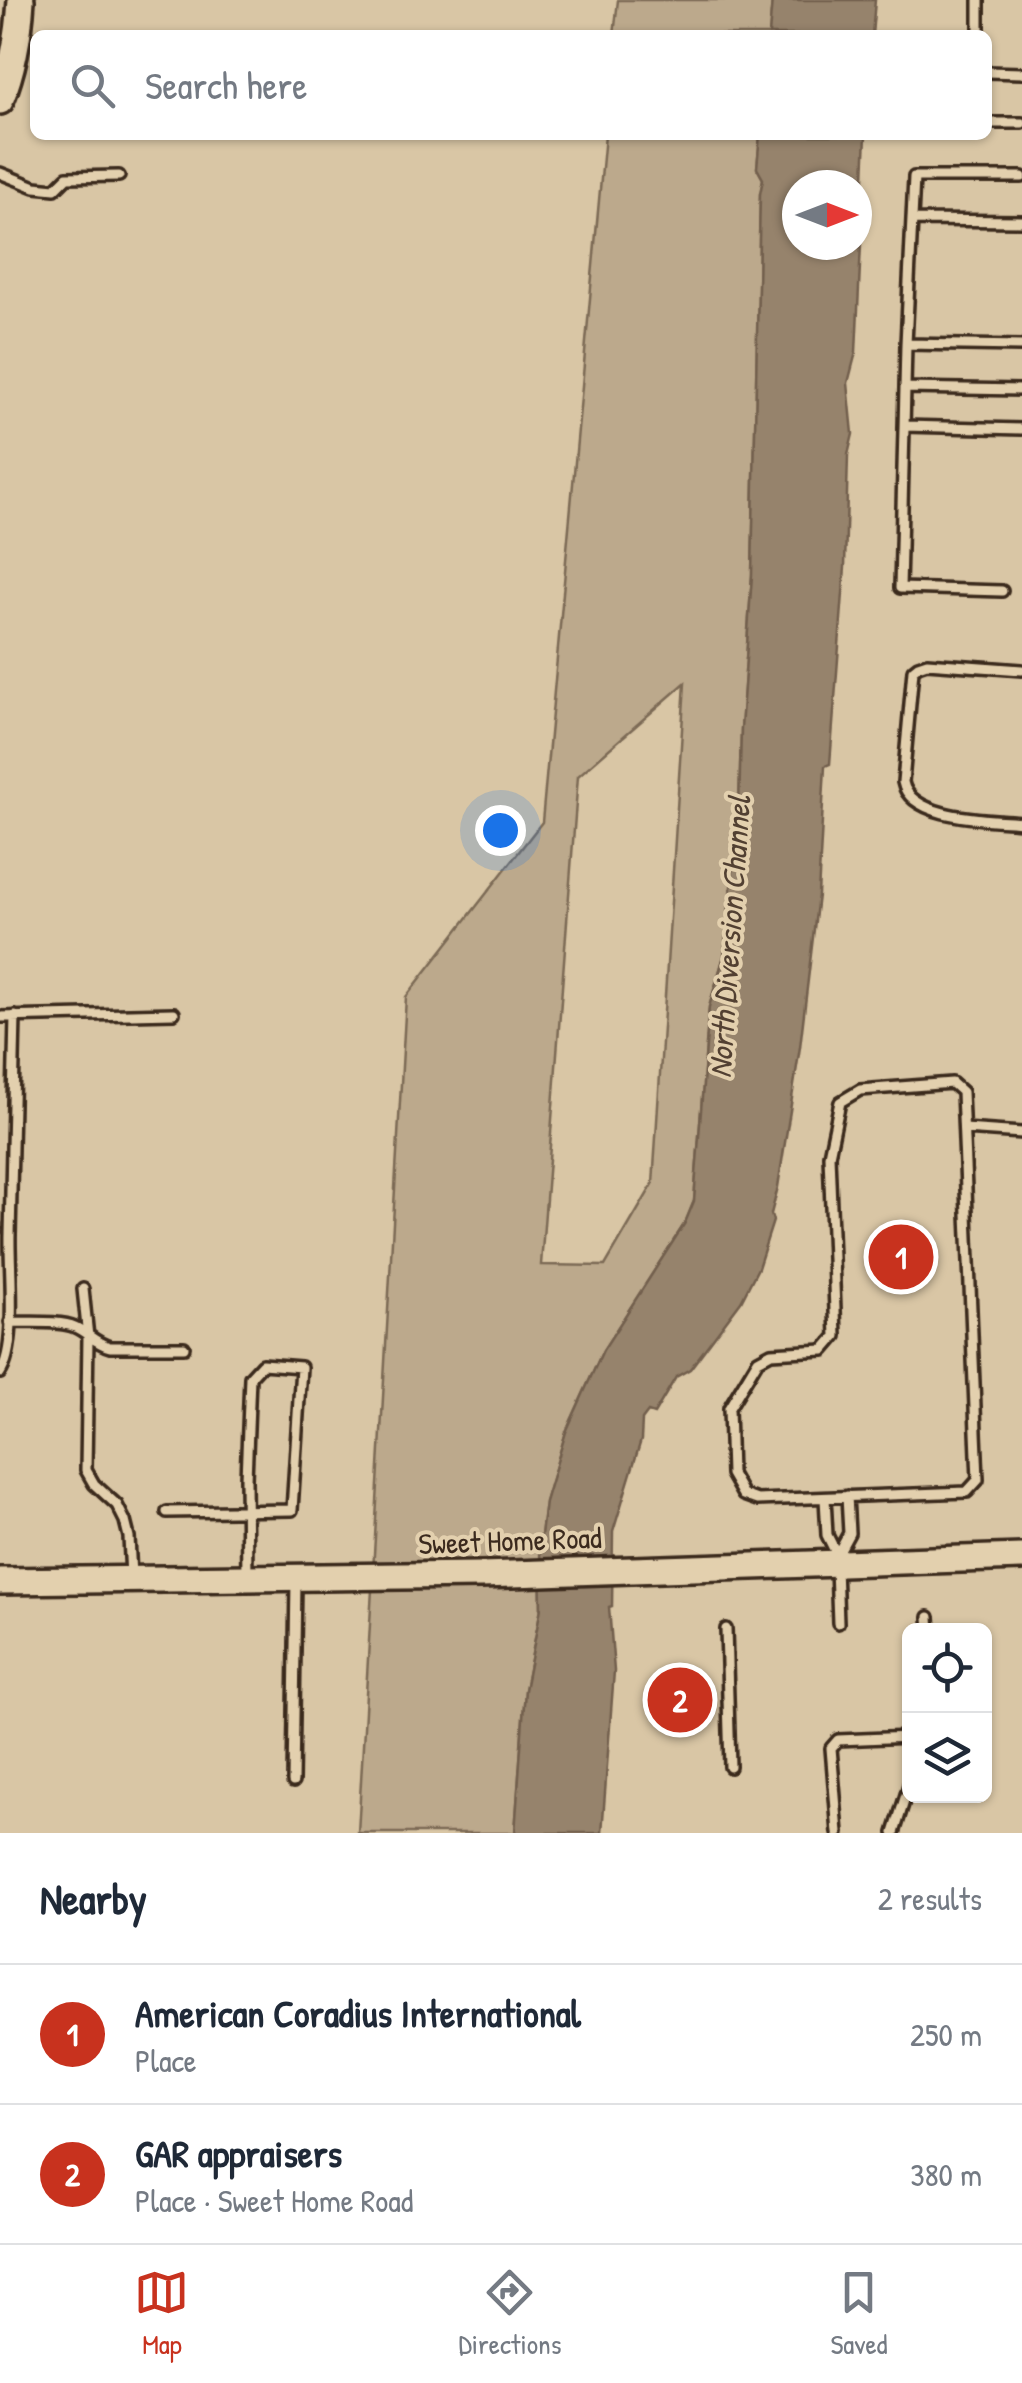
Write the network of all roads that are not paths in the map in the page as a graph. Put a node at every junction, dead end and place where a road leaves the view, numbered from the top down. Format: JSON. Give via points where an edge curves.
{"nodes":[{"id":1,"x":21,"y":0,"type":"edge"},
{"id":2,"x":979,"y":0,"type":"edge"},
{"id":3,"x":979,"y":30,"type":"edge"},
{"id":4,"x":992,"y":72,"type":"edge"},
{"id":5,"x":1022,"y":72,"type":"edge"},
{"id":6,"x":0,"y":102,"type":"edge"},
{"id":7,"x":992,"y":123,"type":"edge"},
{"id":8,"x":1022,"y":123,"type":"edge"},
{"id":9,"x":0,"y":173,"type":"edge"},
{"id":10,"x":119,"y":176,"type":"dead end"},
{"id":11,"x":1022,"y":178,"type":"edge"},
{"id":12,"x":914,"y":220,"type":"junction"},
{"id":13,"x":1022,"y":221,"type":"edge"},
{"id":14,"x":906,"y":344,"type":"junction"},
{"id":15,"x":1022,"y":346,"type":"edge"},
{"id":16,"x":904,"y":388,"type":"junction"},
{"id":17,"x":1022,"y":390,"type":"edge"},
{"id":18,"x":904,"y":426,"type":"junction"},
{"id":19,"x":1022,"y":430,"type":"edge"},
{"id":20,"x":1002,"y":591,"type":"dead end"},
{"id":21,"x":1022,"y":670,"type":"edge"},
{"id":22,"x":1022,"y":822,"type":"edge"},
{"id":23,"x":174,"y":1013,"type":"dead end"},
{"id":24,"x":15,"y":1016,"type":"junction"},
{"id":25,"x":0,"y":1017,"type":"edge"},
{"id":26,"x":964,"y":1130,"type":"junction"},
{"id":27,"x":1022,"y":1134,"type":"edge"},
{"id":28,"x":83,"y":1289,"type":"dead end"},
{"id":29,"x":10,"y":1322,"type":"junction"},
{"id":30,"x":88,"y":1337,"type":"junction"},
{"id":31,"x":184,"y":1347,"type":"dead end"},
{"id":32,"x":0,"y":1373,"type":"edge"},
{"id":33,"x":848,"y":1496,"type":"junction"},
{"id":34,"x":825,"y":1498,"type":"junction"},
{"id":35,"x":167,"y":1512,"type":"dead end"},
{"id":36,"x":246,"y":1512,"type":"junction"},
{"id":37,"x":1022,"y":1557,"type":"edge"},
{"id":38,"x":836,"y":1558,"type":"junction"},
{"id":39,"x":247,"y":1578,"type":"junction"},
{"id":40,"x":296,"y":1578,"type":"junction"},
{"id":41,"x":0,"y":1580,"type":"edge"},
{"id":42,"x":131,"y":1580,"type":"junction"},
{"id":43,"x":930,"y":1617,"type":"dead end"},
{"id":44,"x":838,"y":1622,"type":"dead end"},
{"id":45,"x":930,"y":1623,"type":"edge"},
{"id":46,"x":726,"y":1629,"type":"dead end"},
{"id":47,"x":902,"y":1737,"type":"edge"},
{"id":48,"x":730,"y":1768,"type":"dead end"},
{"id":49,"x":293,"y":1782,"type":"dead end"},
{"id":50,"x":903,"y":1803,"type":"edge"},
{"id":51,"x":838,"y":1833,"type":"edge"},
{"id":52,"x":894,"y":1833,"type":"edge"}],
"edges":[{"from":1,"to":6,"type":"main road"},
{"from":2,"to":3,"type":"lane"},
{"from":4,"to":5,"type":"lane"},
{"from":7,"to":8,"type":"lane"},
{"from":9,"to":10,"type":"lane","via":[[55,189],[66,177]]},
{"from":11,"to":12,"type":"lane","via":[[914,177]]},
{"from":12,"to":13,"type":"lane"},
{"from":12,"to":14,"type":"lane"},
{"from":14,"to":15,"type":"lane"},
{"from":14,"to":16,"type":"lane"},
{"from":16,"to":17,"type":"lane"},
{"from":16,"to":18,"type":"lane"},
{"from":18,"to":19,"type":"lane"},
{"from":18,"to":20,"type":"lane","via":[[900,588]]},
{"from":21,"to":22,"type":"lane","via":[[946,663],[913,670],[903,782],[905,794],[926,807]]},
{"from":23,"to":24,"type":"lane"},
{"from":24,"to":25,"type":"lane"},
{"from":24,"to":29,"type":"lane"},
{"from":26,"to":27,"type":"lane"},
{"from":26,"to":33,"type":"lane","via":[[978,1480],[968,1492]]},
{"from":26,"to":34,"type":"lane","via":[[962,1092],[952,1083],[860,1090],[840,1102],[828,1154],[836,1336],[824,1350],[758,1360],[728,1408],[731,1474],[743,1495]]},
{"from":28,"to":30,"type":"lane"},
{"from":29,"to":30,"type":"lane","via":[[65,1325]]},
{"from":29,"to":32,"type":"lane"},
{"from":30,"to":31,"type":"lane","via":[[110,1347]]},
{"from":30,"to":42,"type":"lane","via":[[86,1470],[125,1520]]},
{"from":33,"to":34,"type":"lane"},
{"from":33,"to":38,"type":"lane","via":[[849,1533]]},
{"from":34,"to":38,"type":"lane"},
{"from":35,"to":36,"type":"lane"},
{"from":36,"to":36,"type":"lane","via":[[250,1377],[262,1364],[300,1367],[292,1510]]},
{"from":36,"to":39,"type":"lane"},
{"from":37,"to":38,"type":"main road","name":"Sweet Home Road"},
{"from":38,"to":40,"type":"main road","name":"Sweet Home Road"},
{"from":38,"to":44,"type":"lane"},
{"from":39,"to":40,"type":"main road","name":"Sweet Home Road"},
{"from":39,"to":42,"type":"main road","name":"Sweet Home Road"},
{"from":40,"to":49,"type":"lane"},
{"from":41,"to":42,"type":"main road","name":"Sweet Home Road"},
{"from":43,"to":45,"type":"lane"},
{"from":46,"to":48,"type":"lane"},
{"from":47,"to":51,"type":"lane","via":[[838,1740],[831,1748]]},
{"from":50,"to":52,"type":"lane"}]}
